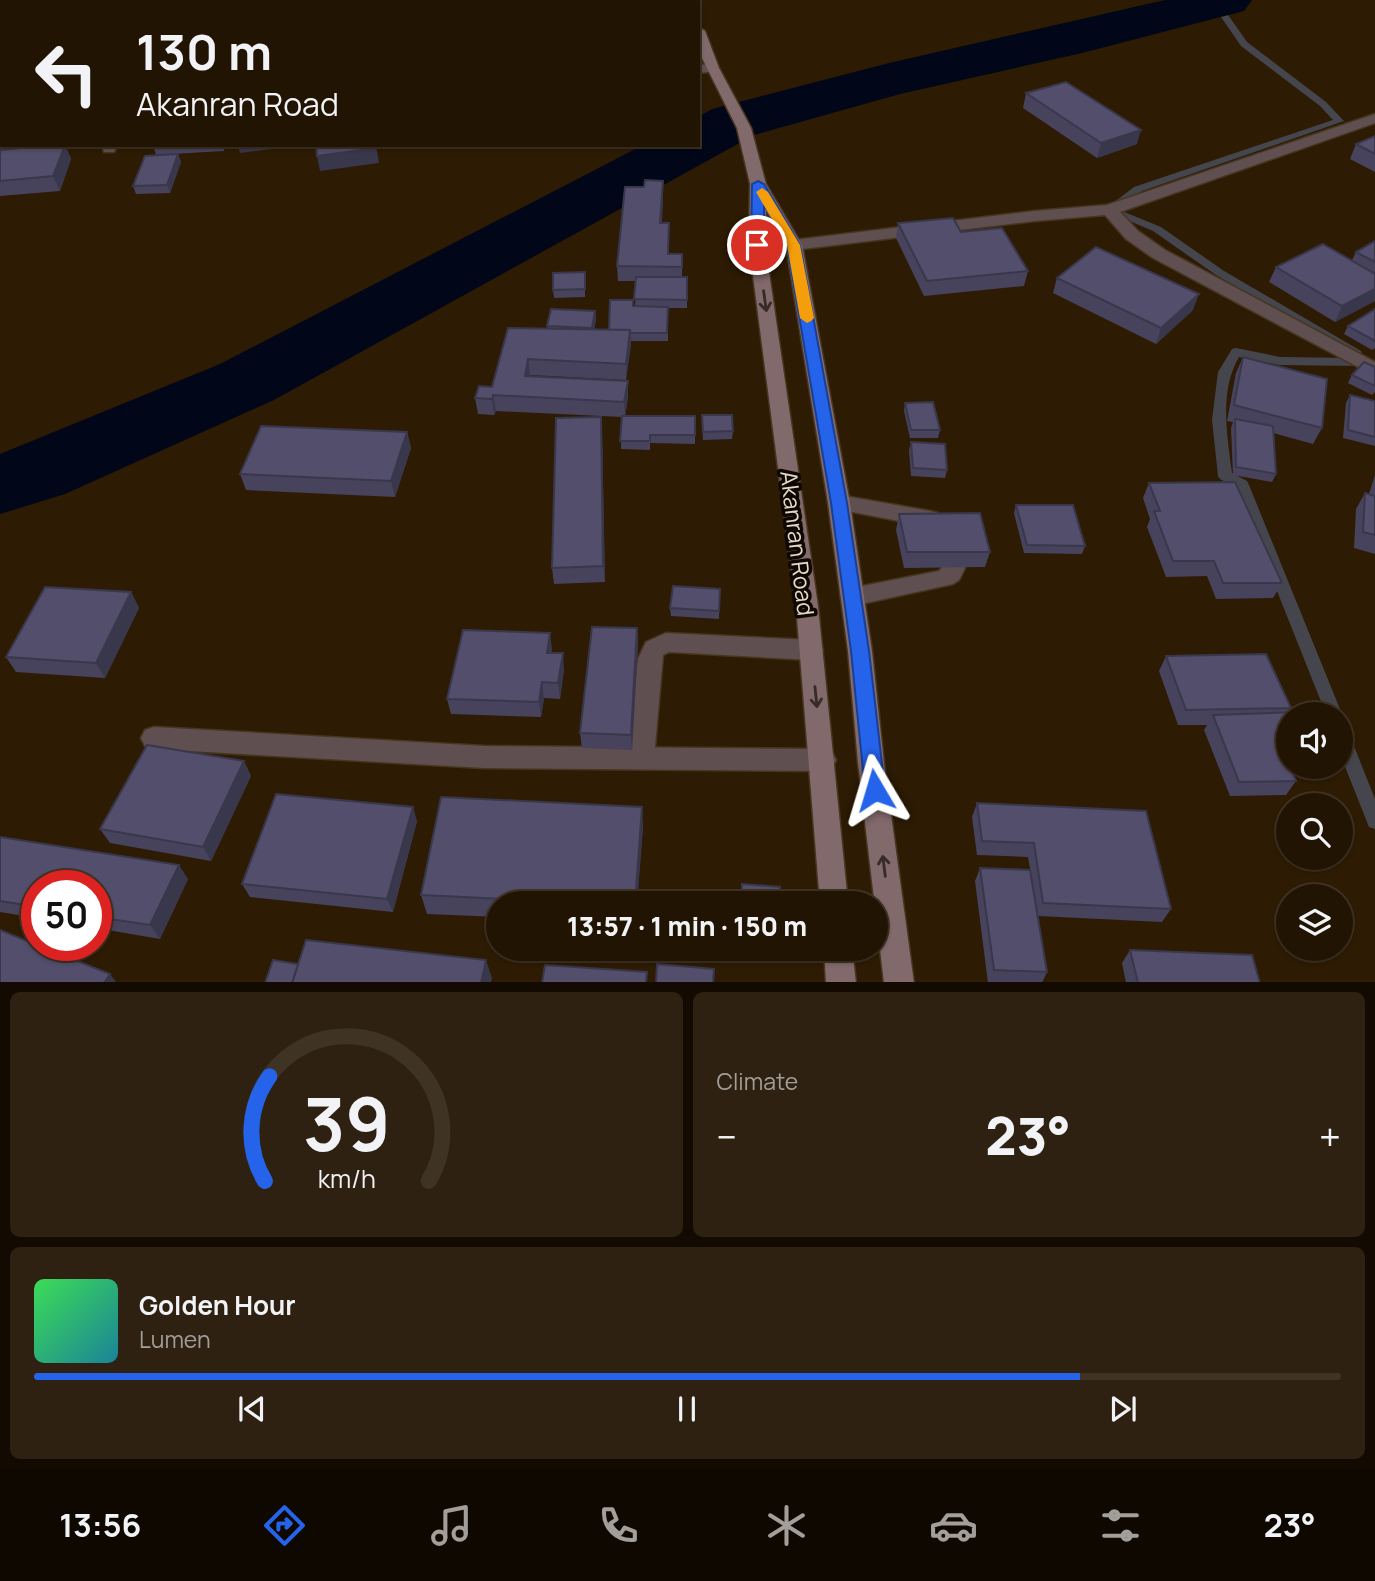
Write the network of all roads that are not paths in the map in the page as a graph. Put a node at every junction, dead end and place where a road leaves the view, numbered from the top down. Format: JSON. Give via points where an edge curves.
{"nodes":[{"id":1,"x":700,"y":42,"type":"edge"},
{"id":2,"x":705,"y":69,"type":"edge"},
{"id":3,"x":1375,"y":118,"type":"edge"},
{"id":4,"x":758,"y":184,"type":"junction"},
{"id":5,"x":1109,"y":210,"type":"junction"},
{"id":6,"x":794,"y":245,"type":"junction"},
{"id":7,"x":1375,"y":369,"type":"edge"},
{"id":8,"x":839,"y":503,"type":"junction"},
{"id":9,"x":946,"y":529,"type":"edge"},
{"id":10,"x":954,"y":568,"type":"edge"},
{"id":11,"x":852,"y":597,"type":"junction"},
{"id":12,"x":811,"y":650,"type":"junction"},
{"id":13,"x":154,"y":737,"type":"dead end"},
{"id":14,"x":641,"y":758,"type":"junction"},
{"id":15,"x":823,"y":760,"type":"junction"},
{"id":16,"x":833,"y":891,"type":"edge"},
{"id":17,"x":839,"y":961,"type":"edge"},
{"id":18,"x":841,"y":982,"type":"edge"},
{"id":19,"x":899,"y":982,"type":"edge"}],
"edges":[{"from":1,"to":2,"type":"main road","name":"Akanran Road"},
{"from":2,"to":4,"type":"main road","name":"Akanran Road","via":[[732,103],[744,128]]},
{"from":3,"to":5,"type":"street"},
{"from":4,"to":6,"type":"main road","name":"Akanran Road"},
{"from":4,"to":12,"type":"main road","name":"Akanran Road","one_way":true,"via":[[757,245]]},
{"from":5,"to":6,"type":"street"},
{"from":5,"to":7,"type":"street","via":[[1132,235],[1159,254]]},
{"from":6,"to":8,"type":"main road","name":"Akanran Road"},
{"from":8,"to":9,"type":"street","via":[[931,519]]},
{"from":8,"to":11,"type":"main road","name":"Akanran Road"},
{"from":10,"to":11,"type":"street","via":[[945,578]]},
{"from":19,"to":11,"type":"main road","name":"Akanran Road","one_way":true},
{"from":12,"to":14,"type":"street","via":[[666,642],[654,649]]},
{"from":12,"to":15,"type":"main road","name":"Akanran Road","one_way":true},
{"from":13,"to":14,"type":"street","via":[[484,757]]},
{"from":14,"to":15,"type":"street"},
{"from":15,"to":16,"type":"main road","name":"Akanran Road"},
{"from":17,"to":18,"type":"main road"}]}
